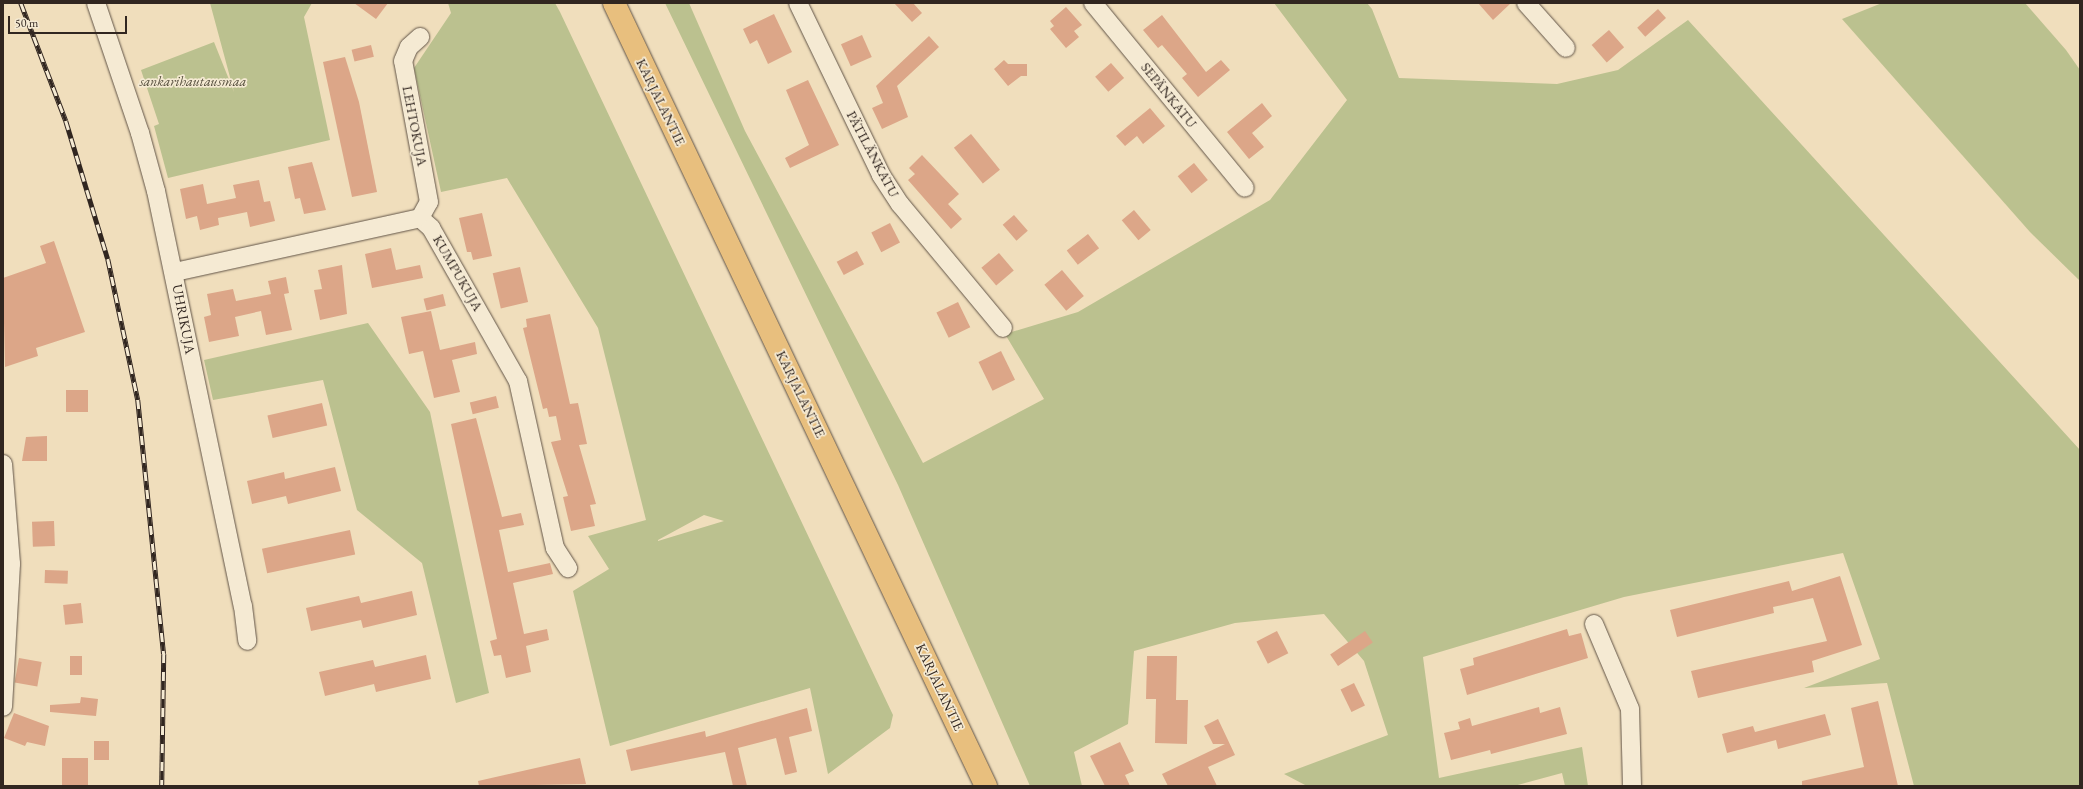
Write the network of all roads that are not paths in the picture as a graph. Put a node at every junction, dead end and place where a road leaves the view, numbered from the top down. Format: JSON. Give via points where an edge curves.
{"nodes":[{"id":1,"x":96,"y":3,"type":"edge"},
{"id":2,"x":614,"y":3,"type":"edge"},
{"id":3,"x":798,"y":3,"type":"edge"},
{"id":4,"x":1093,"y":3,"type":"edge"},
{"id":5,"x":1526,"y":3,"type":"edge"},
{"id":6,"x":420,"y":37,"type":"dead end"},
{"id":7,"x":1566,"y":48,"type":"dead end"},
{"id":8,"x":1245,"y":188,"type":"dead end"},
{"id":9,"x":420,"y":218,"type":"junction"},
{"id":10,"x":175,"y":272,"type":"junction"},
{"id":11,"x":1003,"y":328,"type":"dead end"},
{"id":12,"x":3,"y":464,"type":"edge"},
{"id":13,"x":568,"y":568,"type":"dead end"},
{"id":14,"x":1594,"y":624,"type":"dead end"},
{"id":15,"x":247,"y":641,"type":"dead end"},
{"id":16,"x":3,"y":707,"type":"edge"},
{"id":17,"x":986,"y":786,"type":"edge"},
{"id":18,"x":1632,"y":786,"type":"edge"}],
"edges":[{"from":1,"to":10,"type":"street","name":"UHRIKUJA","via":[[140,133]]},
{"from":2,"to":17,"type":"main road","name":"KARJALANTIE"},
{"from":3,"to":11,"type":"street","name":"PÄTILÄNKATU","via":[[881,175],[900,204]]},
{"from":4,"to":8,"type":"street","name":"SEPÄNKATU"},
{"from":5,"to":7,"type":"street"},
{"from":6,"to":9,"type":"street","name":"LEHTOKUJA","via":[[409,46],[403,61],[429,202]]},
{"from":9,"to":10,"type":"street"},
{"from":9,"to":13,"type":"street","name":"KUMPUKUJA","via":[[431,228],[518,381],[555,548]]},
{"from":10,"to":15,"type":"street","name":"UHRIKUJA","via":[[243,606]]},
{"from":12,"to":16,"type":"street","via":[[11,564]]},
{"from":14,"to":18,"type":"street","via":[[1630,709]]}]}
